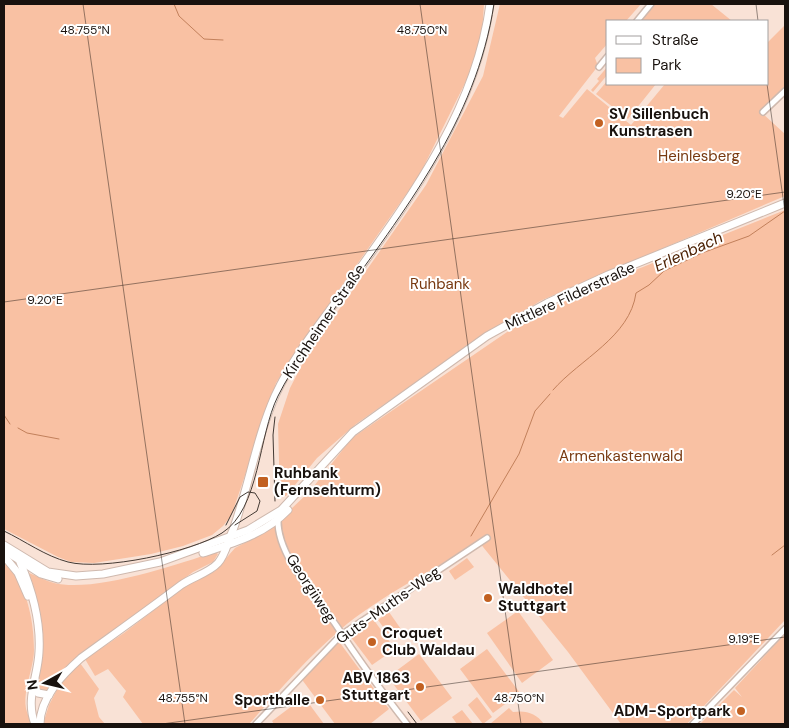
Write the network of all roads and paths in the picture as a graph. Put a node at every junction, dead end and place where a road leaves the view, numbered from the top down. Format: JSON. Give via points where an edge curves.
{"nodes":[{"id":1,"x":490,"y":4,"type":"edge"},
{"id":2,"x":650,"y":4,"type":"edge"},
{"id":3,"x":637,"y":20,"type":"edge"},
{"id":4,"x":606,"y":58,"type":"edge"},
{"id":5,"x":599,"y":67,"type":"dead end"},
{"id":6,"x":785,"y":91,"type":"edge"},
{"id":7,"x":763,"y":112,"type":"dead end"},
{"id":8,"x":785,"y":203,"type":"edge"},
{"id":9,"x":326,"y":459,"type":"junction"},
{"id":10,"x":281,"y":510,"type":"junction"},
{"id":11,"x":236,"y":520,"type":"junction"},
{"id":12,"x":278,"y":520,"type":"junction"},
{"id":13,"x":255,"y":528,"type":"junction"},
{"id":14,"x":487,"y":538,"type":"dead end"},
{"id":15,"x":228,"y":541,"type":"junction"},
{"id":16,"x":4,"y":544,"type":"edge"},
{"id":17,"x":13,"y":549,"type":"junction"},
{"id":18,"x":4,"y":550,"type":"edge"},
{"id":19,"x":4,"y":556,"type":"edge"},
{"id":20,"x":20,"y":561,"type":"junction"},
{"id":21,"x":40,"y":574,"type":"junction"},
{"id":22,"x":29,"y":584,"type":"junction"},
{"id":23,"x":37,"y":622,"type":"junction"},
{"id":24,"x":785,"y":629,"type":"edge"},
{"id":25,"x":341,"y":634,"type":"junction"},
{"id":26,"x":33,"y":688,"type":"junction"},
{"id":27,"x":49,"y":694,"type":"junction"},
{"id":28,"x":44,"y":705,"type":"junction"},
{"id":29,"x":35,"y":724,"type":"edge"},
{"id":30,"x":40,"y":724,"type":"edge"},
{"id":31,"x":45,"y":724,"type":"edge"},
{"id":32,"x":256,"y":724,"type":"edge"},
{"id":33,"x":407,"y":724,"type":"edge"},
{"id":34,"x":692,"y":724,"type":"edge"}],
"edges":[{"from":1,"to":11,"type":"main road","name":"Kirchheimer Straße","via":[[484,41],[474,73],[436,152],[406,203],[281,384],[265,422]]},
{"from":2,"to":3,"type":"street"},
{"from":4,"to":5,"type":"street"},
{"from":6,"to":7,"type":"street"},
{"from":8,"to":9,"type":"main road","name":"Mittlere Filderstraße","via":[[608,275],[521,316],[487,336],[353,432]]},
{"from":9,"to":10,"type":"main road","name":"Mittlere Filderstraße"},
{"from":9,"to":12,"type":"main road","name":"Mittlere Filderstraße","via":[[300,498]]},
{"from":10,"to":12,"type":"main road"},
{"from":10,"to":13,"type":"main road","name":"Mittlere Filderstraße"},
{"from":11,"to":13,"type":"main road","via":[[243,528]]},
{"from":11,"to":15,"type":"main road","name":"Kirchheimer Straße"},
{"from":12,"to":15,"type":"main road","name":"Mittlere Filderstraße","via":[[254,535]]},
{"from":12,"to":25,"type":"street","name":"Georgiiweg","via":[[289,558]]},
{"from":13,"to":15,"type":"main road","name":"Mittlere Filderstraße"},
{"from":14,"to":25,"type":"street","name":"Guts-Muths-Weg"},
{"from":15,"to":17,"type":"main road","name":"Mittlere Filderstraße","via":[[160,562],[76,576],[48,572]]},
{"from":15,"to":21,"type":"main road","name":"Mittlere Filderstraße","via":[[181,560],[119,575],[60,580]]},
{"from":15,"to":27,"type":"main road","name":"Kirchheimer Straße","via":[[214,567],[193,577],[80,658]]},
{"from":16,"to":17,"type":"main road","name":"Mittlere Filderstraße"},
{"from":17,"to":20,"type":"main road"},
{"from":18,"to":20,"type":"main road","name":"Mittlere Filderstraße"},
{"from":19,"to":23,"type":"main road","via":[[18,573]]},
{"from":20,"to":21,"type":"main road","name":"Mittlere Filderstraße"},
{"from":20,"to":22,"type":"main road"},
{"from":21,"to":22,"type":"main road","via":[[35,575]]},
{"from":22,"to":23,"type":"main road"},
{"from":23,"to":26,"type":"main road","via":[[39,651]]},
{"from":24,"to":34,"type":"street"},
{"from":25,"to":32,"type":"street","name":"Guts-Muths-Weg"},
{"from":25,"to":33,"type":"street","name":"Georgiiweg"},
{"from":26,"to":27,"type":"main road","via":[[38,693]]},
{"from":26,"to":29,"type":"main road","via":[[30,702]]},
{"from":27,"to":28,"type":"main road","name":"Kirchheimer Straße"},
{"from":28,"to":30,"type":"main road","name":"Kirchheimer Straße"},
{"from":28,"to":31,"type":"main road","name":"Kirchheimer Straße"}]}
